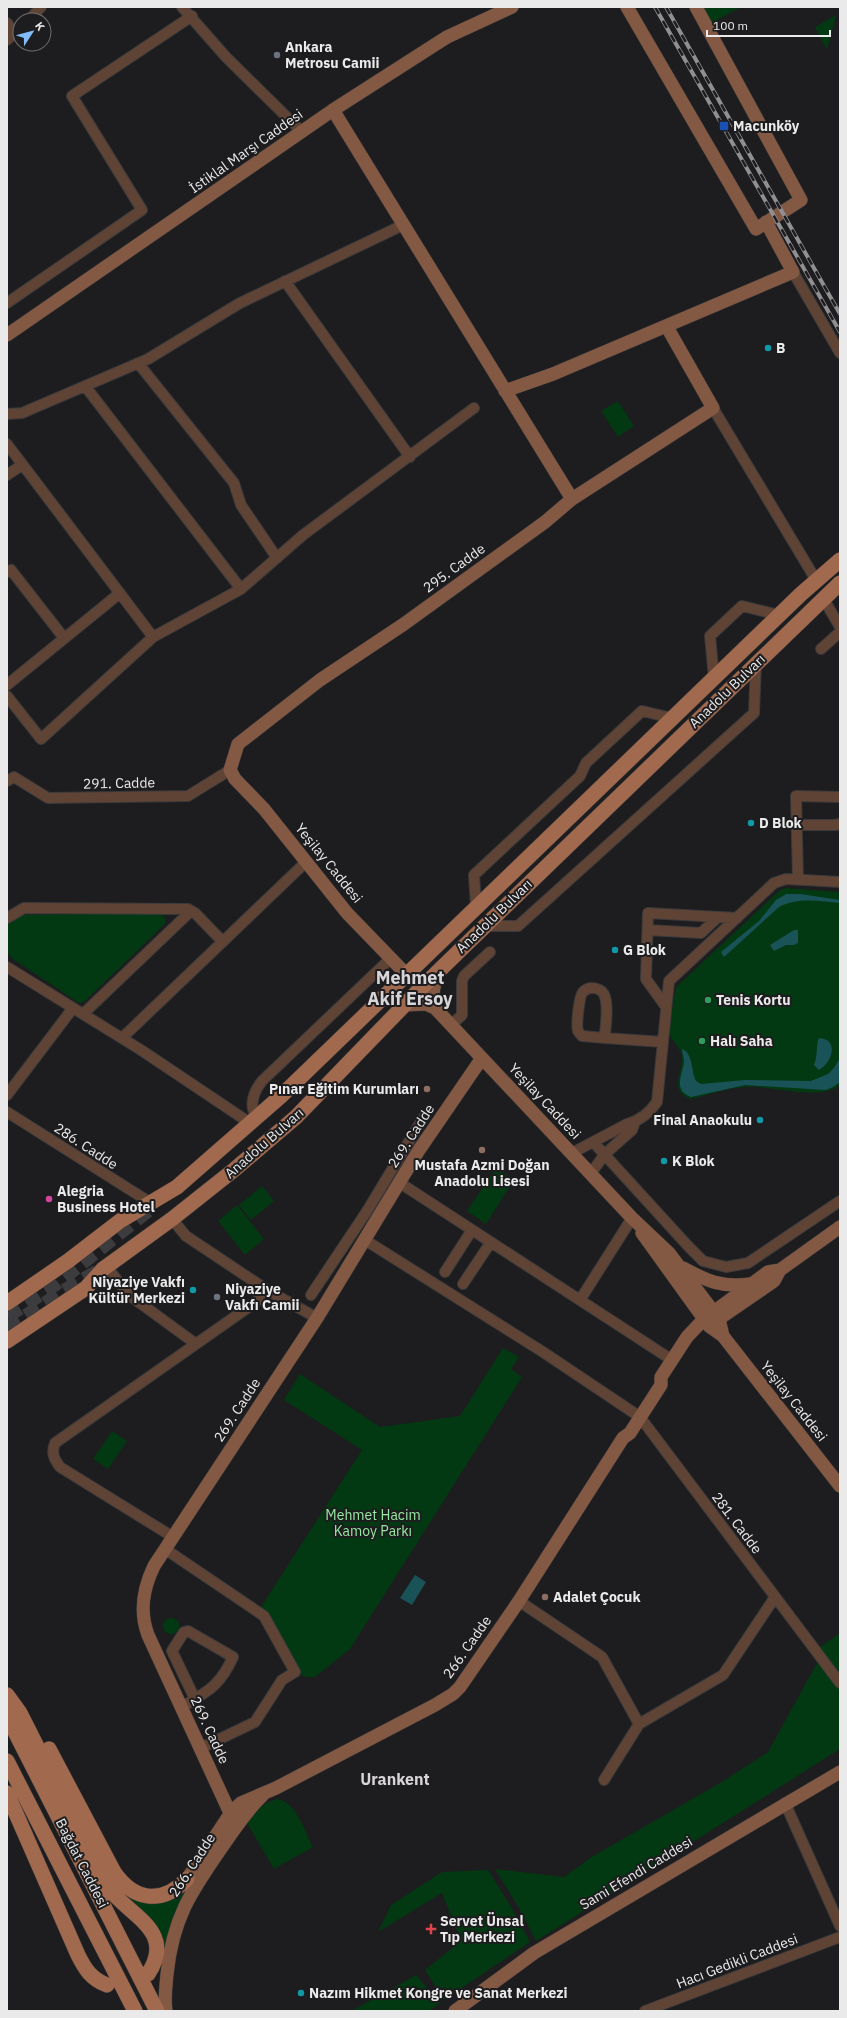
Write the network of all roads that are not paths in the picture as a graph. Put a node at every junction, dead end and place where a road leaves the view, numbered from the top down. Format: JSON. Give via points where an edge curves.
{"nodes":[{"id":1,"x":182,"y":7,"type":"edge"},
{"id":2,"x":512,"y":7,"type":"edge"},
{"id":3,"x":627,"y":7,"type":"edge"},
{"id":4,"x":696,"y":7,"type":"edge"},
{"id":5,"x":192,"y":16,"type":"junction"},
{"id":6,"x":333,"y":110,"type":"junction"},
{"id":7,"x":302,"y":132,"type":"junction"},
{"id":8,"x":766,"y":222,"type":"junction"},
{"id":9,"x":403,"y":225,"type":"junction"},
{"id":10,"x":793,"y":272,"type":"junction"},
{"id":11,"x":285,"y":281,"type":"junction"},
{"id":12,"x":7,"y":303,"type":"edge"},
{"id":13,"x":667,"y":327,"type":"junction"},
{"id":14,"x":7,"y":335,"type":"edge"},
{"id":15,"x":840,"y":353,"type":"edge"},
{"id":16,"x":138,"y":363,"type":"junction"},
{"id":17,"x":86,"y":386,"type":"junction"},
{"id":18,"x":505,"y":391,"type":"junction"},
{"id":19,"x":474,"y":408,"type":"dead end"},
{"id":20,"x":713,"y":408,"type":"junction"},
{"id":21,"x":7,"y":414,"type":"edge"},
{"id":22,"x":7,"y":444,"type":"edge"},
{"id":23,"x":410,"y":457,"type":"junction"},
{"id":24,"x":22,"y":465,"type":"junction"},
{"id":25,"x":7,"y":475,"type":"edge"},
{"id":26,"x":572,"y":499,"type":"junction"},
{"id":27,"x":277,"y":558,"type":"junction"},
{"id":28,"x":840,"y":560,"type":"edge"},
{"id":29,"x":7,"y":572,"type":"edge"},
{"id":30,"x":816,"y":580,"type":"junction"},
{"id":31,"x":840,"y":583,"type":"edge"},
{"id":32,"x":241,"y":589,"type":"junction"},
{"id":33,"x":120,"y":593,"type":"junction"},
{"id":34,"x":823,"y":598,"type":"junction"},
{"id":35,"x":779,"y":615,"type":"junction"},
{"id":36,"x":840,"y":627,"type":"edge"},
{"id":37,"x":840,"y":632,"type":"edge"},
{"id":38,"x":153,"y":636,"type":"junction"},
{"id":39,"x":64,"y":638,"type":"junction"},
{"id":40,"x":821,"y":649,"type":"dead end"},
{"id":41,"x":756,"y":663,"type":"junction"},
{"id":42,"x":714,"y":678,"type":"junction"},
{"id":43,"x":7,"y":685,"type":"edge"},
{"id":44,"x":7,"y":696,"type":"edge"},
{"id":45,"x":672,"y":718,"type":"junction"},
{"id":46,"x":7,"y":769,"type":"edge"},
{"id":47,"x":230,"y":770,"type":"junction"},
{"id":48,"x":10,"y":779,"type":"edge"},
{"id":49,"x":840,"y":797,"type":"edge"},
{"id":50,"x":840,"y":824,"type":"edge"},
{"id":51,"x":796,"y":825,"type":"junction"},
{"id":52,"x":306,"y":862,"type":"junction"},
{"id":53,"x":798,"y":880,"type":"junction"},
{"id":54,"x":840,"y":882,"type":"edge"},
{"id":55,"x":476,"y":906,"type":"junction"},
{"id":56,"x":191,"y":911,"type":"junction"},
{"id":57,"x":718,"y":917,"type":"junction"},
{"id":58,"x":7,"y":918,"type":"edge"},
{"id":59,"x":737,"y":918,"type":"junction"},
{"id":60,"x":485,"y":926,"type":"junction"},
{"id":61,"x":648,"y":930,"type":"junction"},
{"id":62,"x":223,"y":942,"type":"junction"},
{"id":63,"x":490,"y":952,"type":"dead end"},
{"id":64,"x":391,"y":958,"type":"junction"},
{"id":65,"x":7,"y":967,"type":"edge"},
{"id":66,"x":437,"y":972,"type":"junction"},
{"id":67,"x":406,"y":974,"type":"junction"},
{"id":68,"x":404,"y":1005,"type":"junction"},
{"id":69,"x":666,"y":1007,"type":"junction"},
{"id":70,"x":73,"y":1008,"type":"junction"},
{"id":71,"x":435,"y":1008,"type":"junction"},
{"id":72,"x":83,"y":1014,"type":"junction"},
{"id":73,"x":451,"y":1025,"type":"junction"},
{"id":74,"x":122,"y":1038,"type":"junction"},
{"id":75,"x":605,"y":1038,"type":"junction"},
{"id":76,"x":663,"y":1042,"type":"junction"},
{"id":77,"x":482,"y":1058,"type":"junction"},
{"id":78,"x":7,"y":1095,"type":"edge"},
{"id":79,"x":7,"y":1112,"type":"edge"},
{"id":80,"x":425,"y":1115,"type":"dead end"},
{"id":81,"x":254,"y":1120,"type":"junction"},
{"id":82,"x":635,"y":1122,"type":"junction"},
{"id":83,"x":594,"y":1143,"type":"junction"},
{"id":84,"x":572,"y":1154,"type":"junction"},
{"id":85,"x":605,"y":1154,"type":"junction"},
{"id":86,"x":591,"y":1173,"type":"junction"},
{"id":87,"x":400,"y":1182,"type":"junction"},
{"id":88,"x":840,"y":1201,"type":"edge"},
{"id":89,"x":151,"y":1203,"type":"junction"},
{"id":90,"x":373,"y":1215,"type":"junction"},
{"id":91,"x":632,"y":1218,"type":"junction"},
{"id":92,"x":172,"y":1219,"type":"junction"},
{"id":93,"x":840,"y":1228,"type":"edge"},
{"id":94,"x":472,"y":1230,"type":"junction"},
{"id":95,"x":365,"y":1240,"type":"junction"},
{"id":96,"x":491,"y":1242,"type":"junction"},
{"id":97,"x":679,"y":1265,"type":"junction"},
{"id":98,"x":105,"y":1268,"type":"junction"},
{"id":99,"x":780,"y":1270,"type":"junction"},
{"id":100,"x":445,"y":1272,"type":"dead end"},
{"id":101,"x":752,"y":1283,"type":"junction"},
{"id":102,"x":463,"y":1284,"type":"dead end"},
{"id":103,"x":270,"y":1292,"type":"junction"},
{"id":104,"x":311,"y":1295,"type":"dead end"},
{"id":105,"x":580,"y":1300,"type":"junction"},
{"id":106,"x":7,"y":1303,"type":"edge"},
{"id":107,"x":317,"y":1318,"type":"junction"},
{"id":108,"x":711,"y":1319,"type":"junction"},
{"id":109,"x":7,"y":1341,"type":"edge"},
{"id":110,"x":196,"y":1344,"type":"junction"},
{"id":111,"x":672,"y":1360,"type":"junction"},
{"id":112,"x":637,"y":1414,"type":"junction"},
{"id":113,"x":840,"y":1486,"type":"edge"},
{"id":114,"x":173,"y":1537,"type":"junction"},
{"id":115,"x":165,"y":1549,"type":"junction"},
{"id":116,"x":775,"y":1597,"type":"junction"},
{"id":117,"x":519,"y":1601,"type":"junction"},
{"id":118,"x":840,"y":1683,"type":"edge"},
{"id":119,"x":7,"y":1695,"type":"edge"},
{"id":120,"x":195,"y":1699,"type":"junction"},
{"id":121,"x":182,"y":1707,"type":"junction"},
{"id":122,"x":13,"y":1714,"type":"edge"},
{"id":123,"x":639,"y":1724,"type":"junction"},
{"id":124,"x":201,"y":1748,"type":"junction"},
{"id":125,"x":7,"y":1761,"type":"edge"},
{"id":126,"x":840,"y":1772,"type":"edge"},
{"id":127,"x":604,"y":1780,"type":"dead end"},
{"id":128,"x":8,"y":1797,"type":"edge"},
{"id":129,"x":785,"y":1803,"type":"junction"},
{"id":130,"x":239,"y":1813,"type":"junction"},
{"id":131,"x":187,"y":1879,"type":"joint"},
{"id":132,"x":840,"y":1926,"type":"edge"},
{"id":133,"x":840,"y":1937,"type":"edge"},
{"id":134,"x":148,"y":1974,"type":"dead end"},
{"id":135,"x":107,"y":1985,"type":"dead end"},
{"id":136,"x":135,"y":2011,"type":"edge"},
{"id":137,"x":157,"y":2011,"type":"edge"},
{"id":138,"x":166,"y":2011,"type":"edge"},
{"id":139,"x":455,"y":2011,"type":"edge"},
{"id":140,"x":645,"y":2011,"type":"edge"}],
"edges":[{"from":1,"to":5,"type":"street"},
{"from":2,"to":6,"type":"street","name":"İstiklal Marşı Caddesi","via":[[448,37]]},
{"from":3,"to":8,"type":"street","via":[[756,229]]},
{"from":4,"to":8,"type":"street","via":[[801,200]]},
{"from":5,"to":7,"type":"street","via":[[226,57]]},
{"from":5,"to":12,"type":"street","via":[[72,96],[142,210]]},
{"from":6,"to":7,"type":"street","name":"İstiklal Marşı Caddesi"},
{"from":6,"to":9,"type":"street"},
{"from":7,"to":14,"type":"street","name":"İstiklal Marşı Caddesi"},
{"from":8,"to":10,"type":"street"},
{"from":9,"to":11,"type":"street"},
{"from":9,"to":18,"type":"street"},
{"from":10,"to":13,"type":"street"},
{"from":10,"to":15,"type":"street"},
{"from":11,"to":16,"type":"street","via":[[240,303]]},
{"from":11,"to":23,"type":"street"},
{"from":13,"to":18,"type":"street"},
{"from":13,"to":20,"type":"street"},
{"from":16,"to":17,"type":"street"},
{"from":16,"to":27,"type":"street","via":[[234,483],[240,504]]},
{"from":17,"to":21,"type":"street","via":[[22,413]]},
{"from":17,"to":32,"type":"street"},
{"from":18,"to":26,"type":"street"},
{"from":19,"to":23,"type":"street"},
{"from":20,"to":26,"type":"street","name":"295. Cadde"},
{"from":20,"to":30,"type":"street"},
{"from":22,"to":24,"type":"street"},
{"from":23,"to":27,"type":"street","via":[[303,535]]},
{"from":24,"to":25,"type":"street"},
{"from":24,"to":33,"type":"street"},
{"from":26,"to":47,"type":"street","name":"295. Cadde","via":[[545,522],[404,624],[320,680],[238,744]]},
{"from":27,"to":32,"type":"street"},
{"from":28,"to":30,"type":"main road","name":"Anadolu Bulvarı"},
{"from":29,"to":39,"type":"street","via":[[11,570]]},
{"from":30,"to":35,"type":"main road","name":"Anadolu Bulvarı"},
{"from":31,"to":34,"type":"main road","name":"Anadolu Bulvarı"},
{"from":32,"to":38,"type":"street"},
{"from":33,"to":38,"type":"street"},
{"from":33,"to":39,"type":"street"},
{"from":34,"to":36,"type":"street"},
{"from":34,"to":41,"type":"main road","name":"Anadolu Bulvarı"},
{"from":35,"to":42,"type":"main road","name":"Anadolu Bulvarı"},
{"from":35,"to":42,"type":"street","via":[[742,606],[710,636]]},
{"from":37,"to":40,"type":"street"},
{"from":38,"to":44,"type":"street","via":[[41,739]]},
{"from":39,"to":43,"type":"street"},
{"from":41,"to":60,"type":"main road","name":"Anadolu Bulvarı"},
{"from":41,"to":60,"type":"street","via":[[754,713],[518,926]]},
{"from":42,"to":45,"type":"main road","name":"Anadolu Bulvarı"},
{"from":45,"to":55,"type":"main road","name":"Anadolu Bulvarı"},
{"from":45,"to":55,"type":"street","via":[[642,711],[586,763],[580,776],[474,875]]},
{"from":46,"to":48,"type":"street","name":"291. Cadde"},
{"from":47,"to":48,"type":"street","name":"291. Cadde","via":[[188,796],[48,798]]},
{"from":47,"to":52,"type":"street","name":"Yeşilay Caddesi"},
{"from":49,"to":51,"type":"street","via":[[796,796]]},
{"from":50,"to":51,"type":"street"},
{"from":51,"to":53,"type":"street"},
{"from":52,"to":62,"type":"street"},
{"from":52,"to":64,"type":"street","name":"Yeşilay Caddesi","via":[[347,913]]},
{"from":53,"to":54,"type":"street"},
{"from":53,"to":59,"type":"street","via":[[786,879],[774,883]]},
{"from":55,"to":67,"type":"main road","name":"Anadolu Bulvarı"},
{"from":56,"to":58,"type":"street","via":[[24,908]]},
{"from":56,"to":62,"type":"street"},
{"from":56,"to":72,"type":"street"},
{"from":57,"to":59,"type":"street"},
{"from":57,"to":61,"type":"street","via":[[701,933]]},
{"from":57,"to":61,"type":"street","via":[[648,913]]},
{"from":59,"to":69,"type":"street","via":[[669,981]]},
{"from":60,"to":66,"type":"main road","name":"Anadolu Bulvarı"},
{"from":61,"to":69,"type":"street","via":[[646,979]]},
{"from":62,"to":74,"type":"street"},
{"from":63,"to":73,"type":"street","via":[[464,976],[462,1015]]},
{"from":64,"to":67,"type":"street","name":"Yeşilay Caddesi"},
{"from":64,"to":81,"type":"street","via":[[262,1081],[252,1103]]},
{"from":65,"to":70,"type":"street"},
{"from":66,"to":68,"type":"main road","name":"Anadolu Bulvarı"},
{"from":66,"to":71,"type":"street","via":[[432,998]]},
{"from":67,"to":81,"type":"main road","name":"Anadolu Bulvarı","via":[[346,1035]]},
{"from":68,"to":71,"type":"street","via":[[426,1004]]},
{"from":68,"to":92,"type":"main road","name":"Anadolu Bulvarı","via":[[296,1117]]},
{"from":69,"to":76,"type":"street"},
{"from":70,"to":72,"type":"street"},
{"from":70,"to":78,"type":"street"},
{"from":71,"to":73,"type":"street","name":"Yeşilay Caddesi"},
{"from":72,"to":74,"type":"street"},
{"from":73,"to":77,"type":"street","name":"Yeşilay Caddesi"},
{"from":74,"to":81,"type":"street"},
{"from":75,"to":75,"type":"street","via":[[606,998],[599,989],[589,988],[580,998],[578,1031],[582,1036]]},
{"from":75,"to":76,"type":"street"},
{"from":76,"to":82,"type":"street","via":[[657,1102]]},
{"from":77,"to":84,"type":"street","name":"Yeşilay Caddesi"},
{"from":77,"to":87,"type":"street","name":"269. Cadde"},
{"from":79,"to":89,"type":"street","name":"286. Cadde"},
{"from":80,"to":90,"type":"street"},
{"from":81,"to":89,"type":"main road","name":"Anadolu Bulvarı","via":[[177,1187]]},
{"from":82,"to":83,"type":"street"},
{"from":82,"to":85,"type":"street","via":[[632,1130]]},
{"from":83,"to":84,"type":"street"},
{"from":83,"to":85,"type":"street"},
{"from":84,"to":86,"type":"street","name":"Yeşilay Caddesi"},
{"from":85,"to":86,"type":"street"},
{"from":85,"to":88,"type":"street","via":[[704,1261],[726,1267],[748,1263]]},
{"from":86,"to":91,"type":"street","name":"Yeşilay Caddesi"},
{"from":87,"to":90,"type":"street","name":"269. Cadde"},
{"from":87,"to":94,"type":"street"},
{"from":89,"to":106,"type":"main road","name":"Anadolu Bulvarı","via":[[120,1221],[68,1262]]},
{"from":90,"to":95,"type":"street","name":"269. Cadde"},
{"from":90,"to":104,"type":"street"},
{"from":91,"to":97,"type":"street","name":"Yeşilay Caddesi","via":[[659,1241]]},
{"from":91,"to":105,"type":"street"},
{"from":91,"to":108,"type":"street","name":"Yeşilay Caddesi"},
{"from":92,"to":98,"type":"main road","name":"Anadolu Bulvarı"},
{"from":92,"to":103,"type":"street","via":[[186,1236]]},
{"from":93,"to":99,"type":"street"},
{"from":94,"to":96,"type":"street"},
{"from":94,"to":100,"type":"street"},
{"from":95,"to":107,"type":"street","name":"269. Cadde"},
{"from":95,"to":112,"type":"street","name":"281. Cadde"},
{"from":96,"to":102,"type":"street"},
{"from":96,"to":105,"type":"street"},
{"from":97,"to":101,"type":"street","via":[[706,1281],[737,1286]]},
{"from":97,"to":108,"type":"street","name":"Yeşilay Caddesi"},
{"from":98,"to":109,"type":"main road","name":"Anadolu Bulvarı","via":[[86,1288]]},
{"from":98,"to":110,"type":"street","via":[[129,1296]]},
{"from":99,"to":101,"type":"street","via":[[768,1272]]},
{"from":99,"to":108,"type":"street","via":[[774,1281]]},
{"from":101,"to":108,"type":"street"},
{"from":103,"to":107,"type":"street"},
{"from":103,"to":110,"type":"street"},
{"from":105,"to":111,"type":"street"},
{"from":107,"to":114,"type":"street","name":"269. Cadde"},
{"from":108,"to":111,"type":"street","name":"266. Cadde","via":[[694,1329]]},
{"from":108,"to":113,"type":"street","name":"Yeşilay Caddesi"},
{"from":110,"to":114,"type":"street","via":[[55,1443],[53,1450],[54,1458],[60,1467]]},
{"from":111,"to":112,"type":"street","name":"266. Cadde","via":[[662,1377],[654,1380]]},
{"from":112,"to":116,"type":"street","name":"281. Cadde"},
{"from":112,"to":117,"type":"street","name":"266. Cadde","via":[[630,1433],[623,1438]]},
{"from":114,"to":115,"type":"street","name":"269. Cadde"},
{"from":115,"to":121,"type":"street","name":"269. Cadde","via":[[148,1577],[143,1620]]},
{"from":115,"to":124,"type":"street","via":[[264,1616],[295,1672],[282,1680],[255,1722]]},
{"from":116,"to":118,"type":"street","name":"281. Cadde"},
{"from":116,"to":123,"type":"street","via":[[723,1674]]},
{"from":117,"to":123,"type":"street","via":[[602,1657]]},
{"from":117,"to":130,"type":"street","name":"266. Cadde","via":[[453,1694],[264,1794]]},
{"from":119,"to":122,"type":"main road"},
{"from":120,"to":120,"type":"street","via":[[215,1686],[233,1657],[188,1631],[184,1632],[172,1651]]},
{"from":120,"to":121,"type":"street"},
{"from":121,"to":124,"type":"street","name":"269. Cadde"},
{"from":122,"to":131,"type":"main road","via":[[48,1748],[114,1872],[127,1888],[146,1896],[158,1896],[171,1892]]},
{"from":122,"to":134,"type":"main road","via":[[108,1887],[114,1896],[152,1931],[157,1955],[155,1965]]},
{"from":122,"to":137,"type":"main road","name":"Bağdat Caddesi"},
{"from":123,"to":127,"type":"street"},
{"from":124,"to":130,"type":"street","name":"269. Cadde","via":[[224,1799]]},
{"from":125,"to":136,"type":"main road","name":"Bağdat Caddesi"},
{"from":126,"to":129,"type":"street","name":"Sami Efendi Caddesi"},
{"from":128,"to":135,"type":"main road","via":[[81,1961],[93,1978]]},
{"from":129,"to":132,"type":"street"},
{"from":129,"to":139,"type":"street","name":"Sami Efendi Caddesi","via":[[534,1953]]},
{"from":130,"to":131,"type":"street","name":"266. Cadde"},
{"from":130,"to":138,"type":"street","name":"266. Cadde","via":[[192,1890],[178,1921],[168,1965]]},
{"from":133,"to":140,"type":"street","name":"Hacı Gedikli Caddesi"}]}
